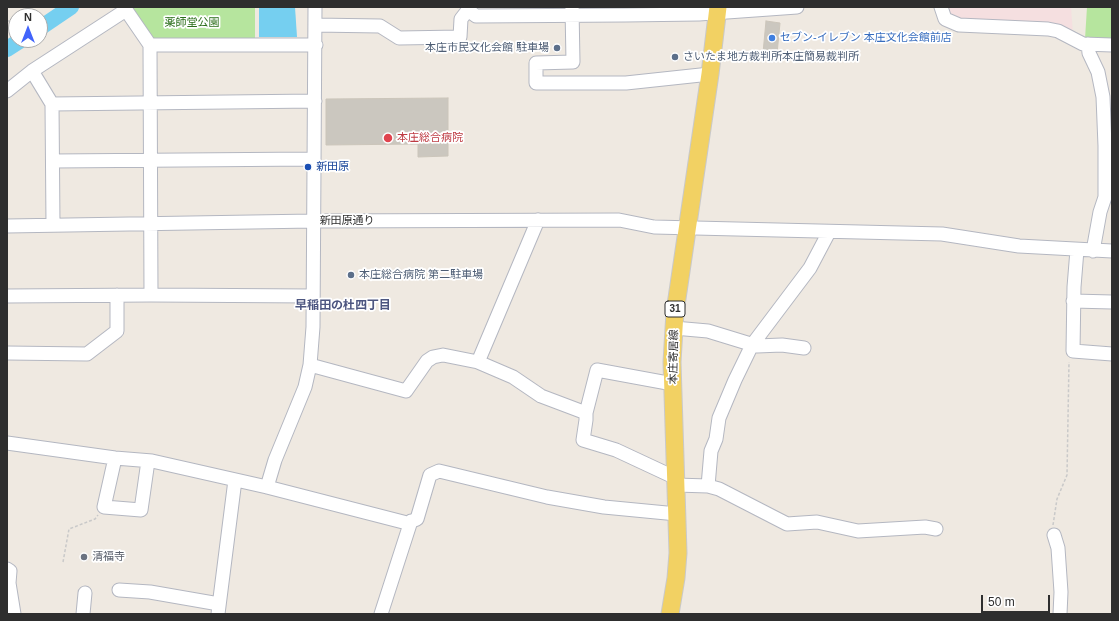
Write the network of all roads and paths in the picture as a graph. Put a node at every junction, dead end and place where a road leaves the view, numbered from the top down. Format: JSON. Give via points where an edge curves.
{"nodes":[{"id":1,"x":315,"y":7,"type":"edge"},
{"id":2,"x":683,"y":7,"type":"edge"},
{"id":3,"x":699,"y":7,"type":"edge"},
{"id":4,"x":797,"y":7,"type":"edge"},
{"id":5,"x":941,"y":7,"type":"edge"},
{"id":6,"x":468,"y":9,"type":"edge"},
{"id":7,"x":625,"y":10,"type":"edge"},
{"id":8,"x":718,"y":10,"type":"edge"},
{"id":9,"x":572,"y":12,"type":"edge"},
{"id":10,"x":315,"y":25,"type":"junction"},
{"id":11,"x":1086,"y":44,"type":"junction"},
{"id":12,"x":150,"y":45,"type":"junction"},
{"id":13,"x":316,"y":45,"type":"junction"},
{"id":14,"x":1112,"y":45,"type":"edge"},
{"id":15,"x":32,"y":72,"type":"junction"},
{"id":16,"x":710,"y":74,"type":"junction"},
{"id":17,"x":7,"y":91,"type":"edge"},
{"id":18,"x":1107,"y":97,"type":"edge"},
{"id":19,"x":315,"y":101,"type":"junction"},
{"id":20,"x":150,"y":103,"type":"junction"},
{"id":21,"x":52,"y":104,"type":"junction"},
{"id":22,"x":1108,"y":146,"type":"edge"},
{"id":23,"x":313,"y":159,"type":"junction"},
{"id":24,"x":150,"y":160,"type":"junction"},
{"id":25,"x":53,"y":161,"type":"junction"},
{"id":26,"x":1109,"y":197,"type":"edge"},
{"id":27,"x":538,"y":220,"type":"junction"},
{"id":28,"x":313,"y":221,"type":"junction"},
{"id":29,"x":152,"y":224,"type":"junction"},
{"id":30,"x":7,"y":226,"type":"edge"},
{"id":31,"x":53,"y":226,"type":"junction"},
{"id":32,"x":687,"y":227,"type":"junction"},
{"id":33,"x":829,"y":232,"type":"junction"},
{"id":34,"x":1077,"y":250,"type":"junction"},
{"id":35,"x":1093,"y":251,"type":"junction"},
{"id":36,"x":1112,"y":251,"type":"edge"},
{"id":37,"x":117,"y":295,"type":"junction"},
{"id":38,"x":151,"y":295,"type":"junction"},
{"id":39,"x":7,"y":296,"type":"edge"},
{"id":40,"x":313,"y":296,"type":"junction"},
{"id":41,"x":1073,"y":302,"type":"junction"},
{"id":42,"x":1112,"y":302,"type":"edge"},
{"id":43,"x":674,"y":328,"type":"junction"},
{"id":44,"x":752,"y":345,"type":"junction"},
{"id":45,"x":804,"y":348,"type":"dead end"},
{"id":46,"x":1073,"y":351,"type":"junction"},
{"id":47,"x":7,"y":353,"type":"edge"},
{"id":48,"x":1112,"y":354,"type":"edge"},
{"id":49,"x":478,"y":362,"type":"junction"},
{"id":50,"x":310,"y":365,"type":"junction"},
{"id":51,"x":672,"y":384,"type":"junction"},
{"id":52,"x":586,"y":413,"type":"junction"},
{"id":53,"x":7,"y":444,"type":"edge"},
{"id":54,"x":115,"y":458,"type":"junction"},
{"id":55,"x":148,"y":461,"type":"junction"},
{"id":56,"x":235,"y":480,"type":"junction"},
{"id":57,"x":676,"y":481,"type":"junction"},
{"id":58,"x":708,"y":486,"type":"junction"},
{"id":59,"x":267,"y":487,"type":"junction"},
{"id":60,"x":104,"y":507,"type":"junction"},
{"id":61,"x":677,"y":514,"type":"junction"},
{"id":62,"x":411,"y":521,"type":"junction"},
{"id":63,"x":936,"y":529,"type":"dead end"},
{"id":64,"x":1054,"y":535,"type":"joint"},
{"id":65,"x":63,"y":562,"type":"dead end"},
{"id":66,"x":7,"y":569,"type":"edge"},
{"id":67,"x":119,"y":590,"type":"dead end"},
{"id":68,"x":85,"y":593,"type":"dead end"},
{"id":69,"x":218,"y":609,"type":"edge"},
{"id":70,"x":14,"y":614,"type":"edge"},
{"id":71,"x":83,"y":614,"type":"edge"},
{"id":72,"x":381,"y":614,"type":"edge"},
{"id":73,"x":670,"y":614,"type":"edge"},
{"id":74,"x":1060,"y":614,"type":"edge"}],
"edges":[{"from":1,"to":10,"type":"street"},
{"from":2,"to":7,"type":"street"},
{"from":3,"to":8,"type":"street"},
{"from":4,"to":8,"type":"street"},
{"from":5,"to":11,"type":"street","via":[[945,19],[959,24],[1048,29]]},
{"from":6,"to":9,"type":"street"},
{"from":6,"to":10,"type":"street","via":[[461,19],[460,37],[399,38],[380,26]]},
{"from":7,"to":8,"type":"street","via":[[699,14]]},
{"from":7,"to":9,"type":"street"},
{"from":8,"to":16,"type":"main road","name":"本庄寄居線","number":"31"},
{"from":9,"to":16,"type":"street","via":[[573,62],[536,63],[536,83],[626,83]]},
{"from":10,"to":13,"type":"street"},
{"from":11,"to":14,"type":"street"},
{"from":11,"to":18,"type":"street"},
{"from":12,"to":13,"type":"street"},
{"from":12,"to":15,"type":"street","via":[[126,10]]},
{"from":12,"to":20,"type":"street"},
{"from":13,"to":19,"type":"street"},
{"from":15,"to":17,"type":"street"},
{"from":15,"to":21,"type":"street"},
{"from":16,"to":32,"type":"main road","name":"本庄寄居線","number":"31"},
{"from":18,"to":22,"type":"street"},
{"from":19,"to":20,"type":"street"},
{"from":19,"to":23,"type":"street"},
{"from":20,"to":21,"type":"street"},
{"from":20,"to":24,"type":"street"},
{"from":21,"to":25,"type":"street"},
{"from":22,"to":26,"type":"street"},
{"from":23,"to":24,"type":"street"},
{"from":23,"to":28,"type":"street"},
{"from":24,"to":25,"type":"street"},
{"from":24,"to":29,"type":"street"},
{"from":25,"to":31,"type":"street"},
{"from":26,"to":35,"type":"street","via":[[1100,212]]},
{"from":27,"to":28,"type":"street","name":"新田原通り"},
{"from":27,"to":32,"type":"street","name":"新田原通り","via":[[619,220],[654,226]]},
{"from":27,"to":49,"type":"street"},
{"from":28,"to":29,"type":"street","name":"新田原通り"},
{"from":28,"to":40,"type":"street"},
{"from":29,"to":31,"type":"street","name":"新田原通り"},
{"from":29,"to":38,"type":"street"},
{"from":30,"to":31,"type":"street","name":"新田原通り"},
{"from":32,"to":33,"type":"street","name":"新田原通り"},
{"from":32,"to":43,"type":"main road","name":"本庄寄居線","number":"31"},
{"from":33,"to":34,"type":"street","name":"新田原通り","via":[[942,234],[1019,246]]},
{"from":33,"to":44,"type":"street","via":[[810,268]]},
{"from":34,"to":35,"type":"street","name":"新田原通り"},
{"from":34,"to":41,"type":"street"},
{"from":35,"to":36,"type":"street","name":"新田原通り"},
{"from":37,"to":38,"type":"street"},
{"from":37,"to":39,"type":"street"},
{"from":37,"to":47,"type":"street","via":[[117,331],[87,354]]},
{"from":38,"to":40,"type":"street"},
{"from":40,"to":50,"type":"street"},
{"from":41,"to":42,"type":"street"},
{"from":41,"to":46,"type":"street"},
{"from":43,"to":44,"type":"street","via":[[708,331]]},
{"from":43,"to":51,"type":"main road","name":"本庄寄居線","number":"31"},
{"from":44,"to":45,"type":"street"},
{"from":44,"to":58,"type":"street","via":[[719,418],[716,439],[711,451]]},
{"from":46,"to":48,"type":"street"},
{"from":46,"to":64,"type":"path","via":[[1069,357],[1067,475],[1057,499]]},
{"from":49,"to":50,"type":"street","via":[[443,355],[433,357],[427,361],[406,391]]},
{"from":49,"to":52,"type":"street","via":[[513,377],[541,396]]},
{"from":50,"to":59,"type":"street","via":[[305,387],[275,460]]},
{"from":51,"to":52,"type":"street","via":[[597,370]]},
{"from":51,"to":57,"type":"main road","name":"本庄寄居線","number":"31"},
{"from":52,"to":57,"type":"street","via":[[583,440],[616,450]]},
{"from":53,"to":54,"type":"street"},
{"from":54,"to":55,"type":"street"},
{"from":54,"to":60,"type":"street"},
{"from":55,"to":56,"type":"street"},
{"from":55,"to":60,"type":"street","via":[[141,510]]},
{"from":56,"to":59,"type":"street"},
{"from":56,"to":69,"type":"street"},
{"from":57,"to":58,"type":"street"},
{"from":57,"to":61,"type":"main road","name":"本庄寄居線","number":"31"},
{"from":58,"to":63,"type":"street","via":[[743,500],[787,524],[817,522],[858,531],[925,527]]},
{"from":59,"to":62,"type":"street"},
{"from":60,"to":65,"type":"path","via":[[95,519],[69,529]]},
{"from":61,"to":62,"type":"street","via":[[604,507],[547,497],[439,471],[430,475],[416,519]]},
{"from":61,"to":73,"type":"main road","name":"本庄寄居線","number":"31","via":[[678,553]]},
{"from":62,"to":72,"type":"street"},
{"from":64,"to":74,"type":"street","via":[[1058,548],[1062,592]]},
{"from":66,"to":70,"type":"street","via":[[10,572],[9,583]]},
{"from":67,"to":69,"type":"street","via":[[150,592]]},
{"from":68,"to":71,"type":"street"}]}
